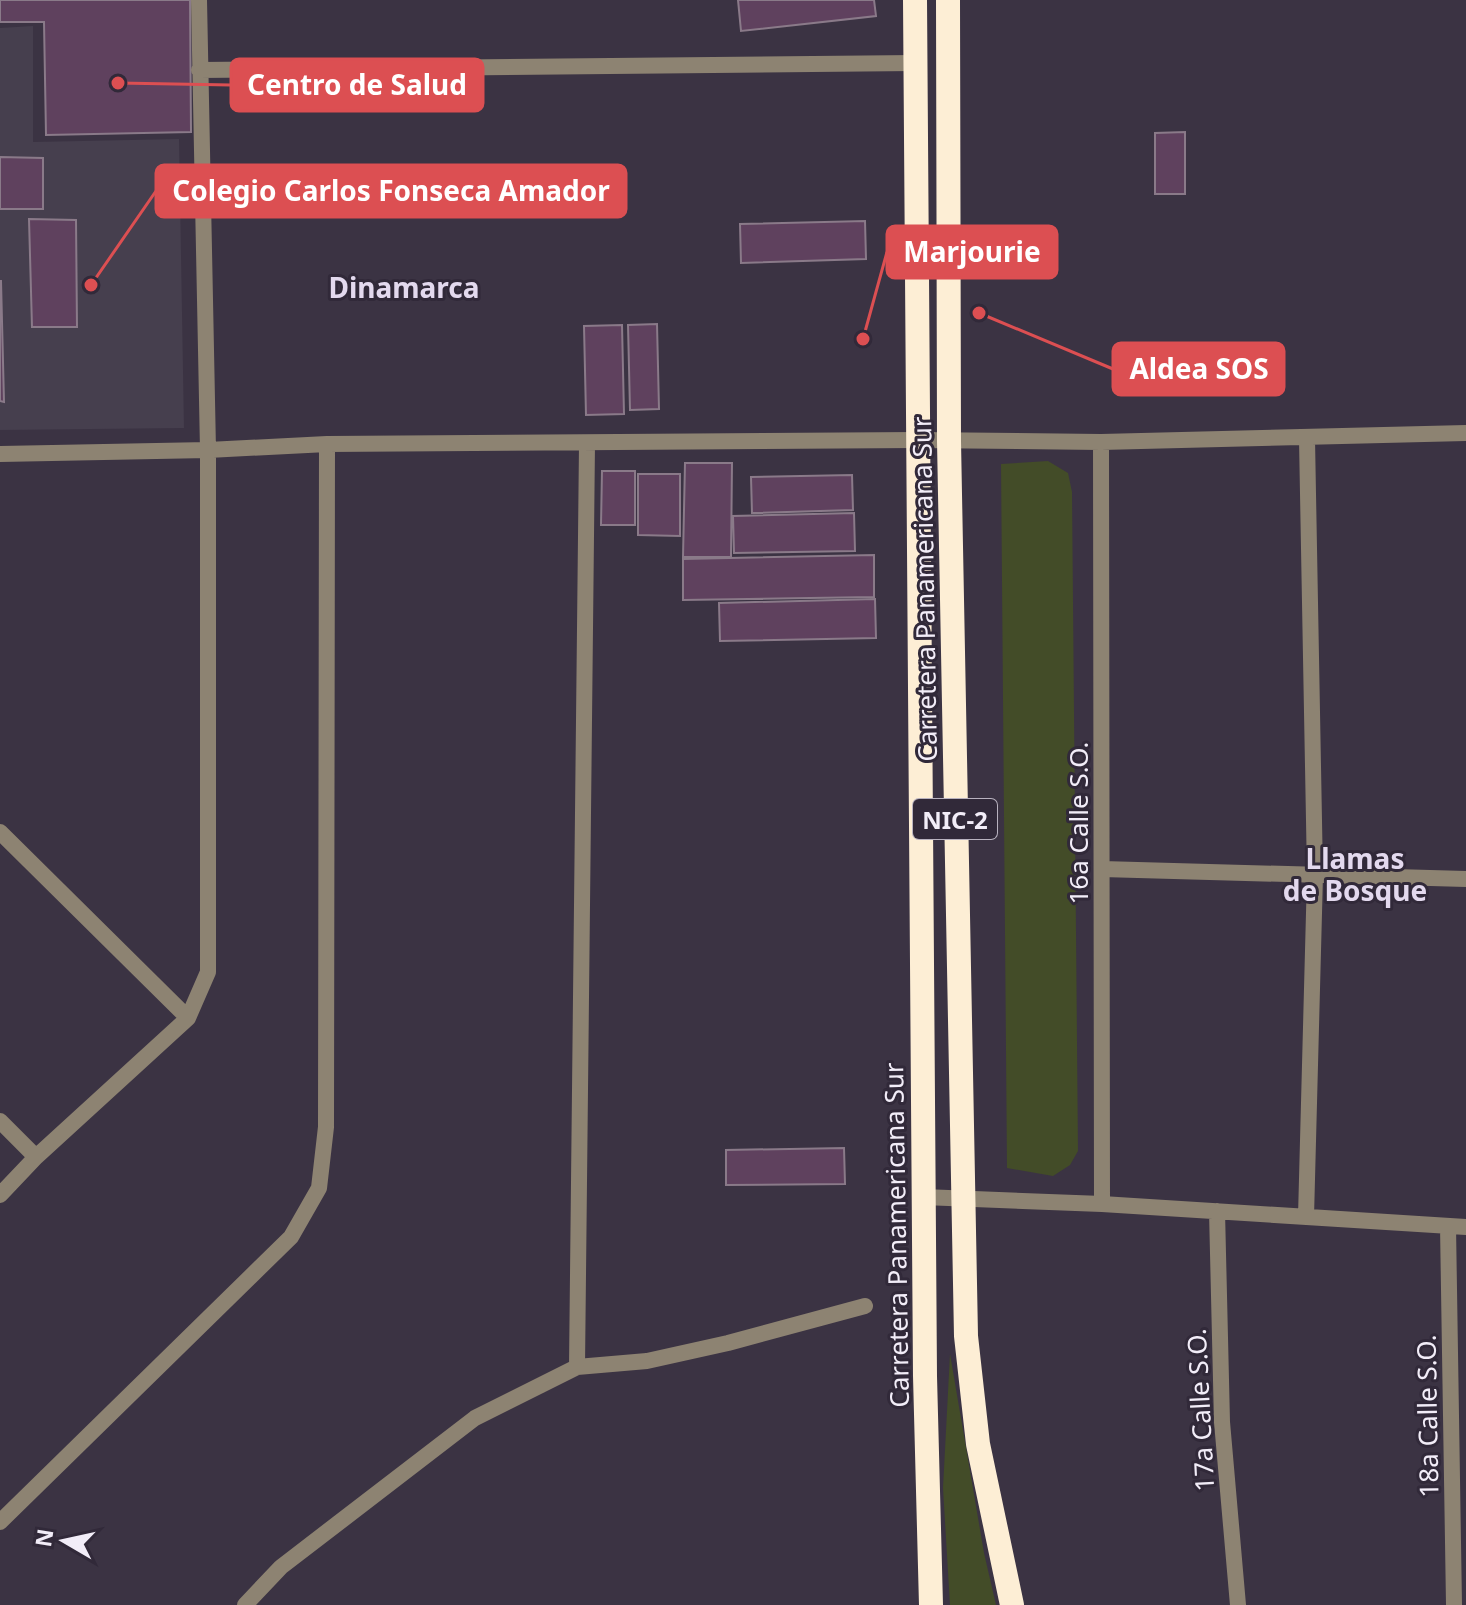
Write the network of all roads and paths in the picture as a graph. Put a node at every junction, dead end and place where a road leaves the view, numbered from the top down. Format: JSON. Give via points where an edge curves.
{"nodes":[{"id":1,"x":199,"y":0,"type":"edge"},
{"id":2,"x":915,"y":0,"type":"edge"},
{"id":3,"x":948,"y":0,"type":"edge"},
{"id":4,"x":915,"y":63,"type":"junction"},
{"id":5,"x":199,"y":70,"type":"junction"},
{"id":6,"x":1466,"y":433,"type":"edge"},
{"id":7,"x":1307,"y":439,"type":"junction"},
{"id":8,"x":917,"y":440,"type":"junction"},
{"id":9,"x":949,"y":441,"type":"junction"},
{"id":10,"x":1101,"y":442,"type":"junction"},
{"id":11,"x":327,"y":444,"type":"junction"},
{"id":12,"x":587,"y":444,"type":"junction"},
{"id":13,"x":208,"y":450,"type":"junction"},
{"id":14,"x":0,"y":454,"type":"edge"},
{"id":15,"x":0,"y":832,"type":"edge"},
{"id":16,"x":1102,"y":869,"type":"junction"},
{"id":17,"x":1315,"y":875,"type":"junction"},
{"id":18,"x":1466,"y":879,"type":"edge"},
{"id":19,"x":188,"y":1018,"type":"junction"},
{"id":20,"x":0,"y":1121,"type":"edge"},
{"id":21,"x":36,"y":1157,"type":"junction"},
{"id":22,"x":0,"y":1195,"type":"edge"},
{"id":23,"x":923,"y":1197,"type":"junction"},
{"id":24,"x":961,"y":1198,"type":"junction"},
{"id":25,"x":1102,"y":1204,"type":"junction"},
{"id":26,"x":1217,"y":1211,"type":"junction"},
{"id":27,"x":1306,"y":1217,"type":"junction"},
{"id":28,"x":1448,"y":1226,"type":"junction"},
{"id":29,"x":1466,"y":1227,"type":"edge"},
{"id":30,"x":865,"y":1306,"type":"dead end"},
{"id":31,"x":577,"y":1367,"type":"junction"},
{"id":32,"x":0,"y":1522,"type":"edge"},
{"id":33,"x":245,"y":1605,"type":"edge"},
{"id":34,"x":931,"y":1605,"type":"edge"},
{"id":35,"x":1012,"y":1605,"type":"edge"},
{"id":36,"x":1238,"y":1605,"type":"edge"},
{"id":37,"x":1454,"y":1605,"type":"edge"}],
"edges":[{"from":1,"to":5,"type":"street"},
{"from":2,"to":4,"type":"highway","name":"Carretera Panamericana Sur","number":"NIC-2"},
{"from":3,"to":9,"type":"highway","name":"Carretera Panamericana Sur","number":"NIC-2"},
{"from":4,"to":5,"type":"street"},
{"from":4,"to":8,"type":"highway","name":"Carretera Panamericana Sur","number":"NIC-2"},
{"from":5,"to":13,"type":"street"},
{"from":6,"to":7,"type":"street"},
{"from":7,"to":10,"type":"street"},
{"from":7,"to":17,"type":"street"},
{"from":8,"to":9,"type":"street"},
{"from":8,"to":12,"type":"street"},
{"from":8,"to":23,"type":"highway","name":"Carretera Panamericana Sur","number":"NIC-2"},
{"from":9,"to":10,"type":"street"},
{"from":9,"to":24,"type":"highway","name":"Carretera Panamericana Sur","number":"NIC-2"},
{"from":10,"to":16,"type":"street","name":"16a Calle S.O."},
{"from":11,"to":12,"type":"street"},
{"from":11,"to":13,"type":"street"},
{"from":11,"to":32,"type":"street","via":[[326,1127],[319,1188],[291,1237]]},
{"from":12,"to":31,"type":"street"},
{"from":13,"to":14,"type":"street"},
{"from":13,"to":19,"type":"street","via":[[208,972]]},
{"from":15,"to":19,"type":"street"},
{"from":16,"to":17,"type":"street"},
{"from":16,"to":25,"type":"street","name":"16a Calle S.O."},
{"from":17,"to":18,"type":"street"},
{"from":17,"to":27,"type":"street"},
{"from":19,"to":21,"type":"street"},
{"from":20,"to":21,"type":"street"},
{"from":21,"to":22,"type":"street"},
{"from":23,"to":24,"type":"street"},
{"from":23,"to":34,"type":"highway","name":"Carretera Panamericana Sur","number":"NIC-2"},
{"from":24,"to":25,"type":"street"},
{"from":24,"to":35,"type":"highway","name":"Carretera Panamericana Sur","number":"NIC-2","via":[[966,1336],[978,1444]]},
{"from":25,"to":26,"type":"street"},
{"from":26,"to":27,"type":"street"},
{"from":26,"to":36,"type":"street","name":"17a Calle S.O.","via":[[1222,1422]]},
{"from":27,"to":28,"type":"street"},
{"from":28,"to":29,"type":"street"},
{"from":28,"to":37,"type":"street","name":"18a Calle S.O."},
{"from":30,"to":31,"type":"street","via":[[647,1361]]},
{"from":31,"to":33,"type":"street","via":[[475,1418],[281,1567]]}]}
